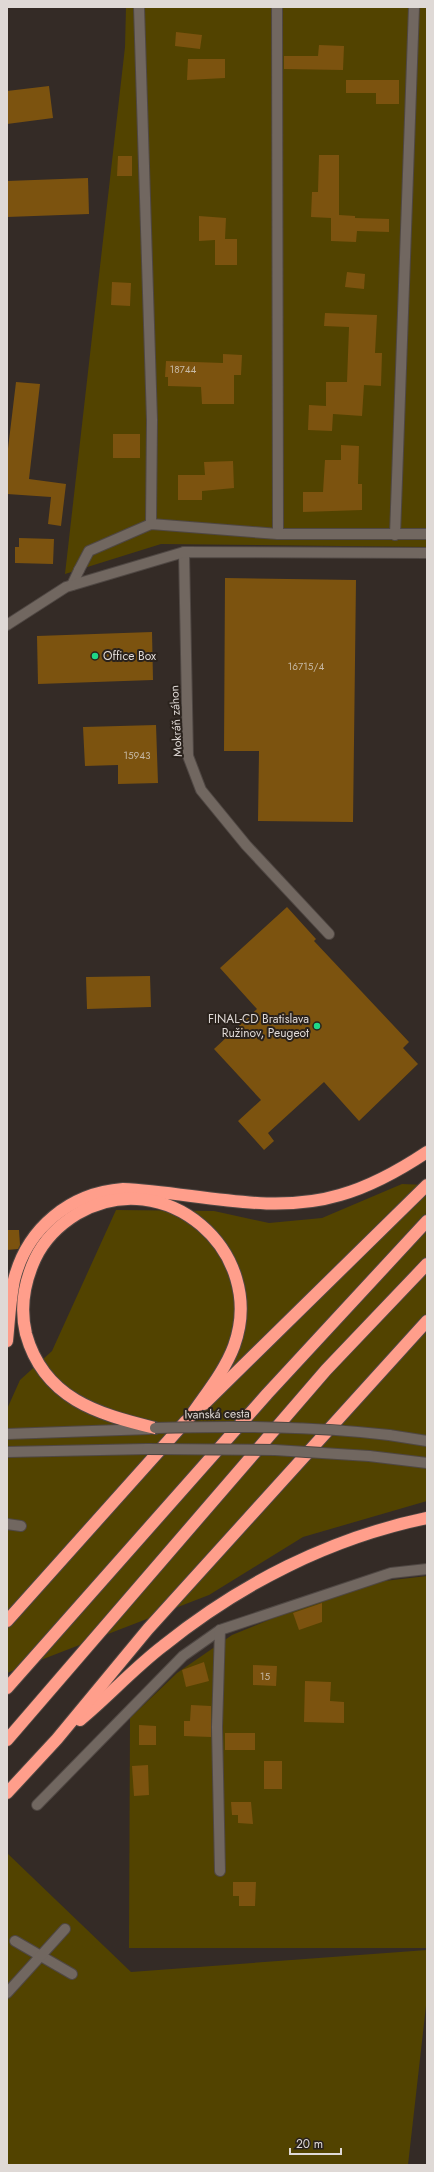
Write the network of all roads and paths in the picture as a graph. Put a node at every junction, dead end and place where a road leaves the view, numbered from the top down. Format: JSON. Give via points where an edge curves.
{"nodes":[{"id":1,"x":139,"y":7,"type":"edge"},
{"id":2,"x":277,"y":7,"type":"edge"},
{"id":3,"x":414,"y":7,"type":"edge"},
{"id":4,"x":150,"y":524,"type":"junction"},
{"id":5,"x":278,"y":534,"type":"junction"},
{"id":6,"x":427,"y":534,"type":"edge"},
{"id":7,"x":395,"y":535,"type":"junction"},
{"id":8,"x":184,"y":552,"type":"junction"},
{"id":9,"x":427,"y":553,"type":"edge"},
{"id":10,"x":72,"y":585,"type":"junction"},
{"id":11,"x":7,"y":625,"type":"edge"},
{"id":12,"x":329,"y":934,"type":"dead end"},
{"id":13,"x":427,"y":1152,"type":"edge"},
{"id":14,"x":427,"y":1185,"type":"edge"},
{"id":15,"x":124,"y":1194,"type":"junction"},
{"id":16,"x":427,"y":1221,"type":"edge"},
{"id":17,"x":427,"y":1264,"type":"edge"},
{"id":18,"x":427,"y":1321,"type":"edge"},
{"id":19,"x":7,"y":1341,"type":"edge"},
{"id":20,"x":188,"y":1420,"type":"junction"},
{"id":21,"x":156,"y":1428,"type":"junction"},
{"id":22,"x":7,"y":1434,"type":"edge"},
{"id":23,"x":427,"y":1441,"type":"edge"},
{"id":24,"x":7,"y":1452,"type":"edge"},
{"id":25,"x":425,"y":1462,"type":"edge"},
{"id":26,"x":427,"y":1518,"type":"edge"},
{"id":27,"x":7,"y":1524,"type":"edge"},
{"id":28,"x":21,"y":1526,"type":"dead end"},
{"id":29,"x":427,"y":1569,"type":"edge"},
{"id":30,"x":7,"y":1622,"type":"edge"},
{"id":31,"x":220,"y":1630,"type":"junction"},
{"id":32,"x":7,"y":1688,"type":"edge"},
{"id":33,"x":57,"y":1739,"type":"junction"},
{"id":34,"x":7,"y":1740,"type":"edge"},
{"id":35,"x":7,"y":1793,"type":"edge"},
{"id":36,"x":37,"y":1805,"type":"dead end"},
{"id":37,"x":220,"y":1871,"type":"dead end"},
{"id":38,"x":65,"y":1929,"type":"dead end"},
{"id":39,"x":15,"y":1941,"type":"dead end"},
{"id":40,"x":41,"y":1956,"type":"junction"},
{"id":41,"x":72,"y":1974,"type":"dead end"},
{"id":42,"x":7,"y":1993,"type":"edge"}],
"edges":[{"from":1,"to":4,"type":"street","via":[[152,420]]},
{"from":2,"to":5,"type":"street"},
{"from":3,"to":7,"type":"street"},
{"from":4,"to":5,"type":"street"},
{"from":4,"to":10,"type":"street","via":[[89,552]]},
{"from":5,"to":7,"type":"street"},
{"from":6,"to":7,"type":"street"},
{"from":8,"to":9,"type":"street"},
{"from":8,"to":10,"type":"street"},
{"from":8,"to":12,"type":"street","name":"Mokráň záhon","via":[[188,756],[193,770],[201,790],[226,821]]},
{"from":10,"to":11,"type":"street"},
{"from":13,"to":15,"type":"highway","via":[[374,1183],[340,1196],[319,1200],[276,1204]]},
{"from":14,"to":20,"type":"highway"},
{"from":15,"to":19,"type":"highway","via":[[98,1193],[70,1204],[37,1232],[18,1269],[11,1300]]},
{"from":15,"to":20,"type":"highway","via":[[164,1204],[205,1227],[222,1247],[236,1275],[241,1307],[234,1347]]},
{"from":15,"to":21,"type":"highway","via":[[83,1211],[62,1224],[42,1246],[31,1268],[24,1294],[23,1317],[35,1358],[58,1388],[98,1413]]},
{"from":16,"to":32,"type":"highway","via":[[267,1394]]},
{"from":17,"to":34,"type":"highway","via":[[321,1376]]},
{"from":18,"to":33,"type":"highway","via":[[148,1629]]},
{"from":20,"to":30,"type":"highway"},
{"from":21,"to":22,"type":"street","name":"Ivanská cesta"},
{"from":21,"to":23,"type":"street","name":"Ivanská cesta","bridge":true,"via":[[264,1426],[345,1430]]},
{"from":24,"to":25,"type":"street","bridge":true,"via":[[236,1449],[369,1456]]},
{"from":26,"to":33,"type":"highway","via":[[377,1529],[348,1539],[261,1580],[163,1645],[100,1704]]},
{"from":27,"to":28,"type":"street"},
{"from":29,"to":31,"type":"street","via":[[391,1573]]},
{"from":31,"to":36,"type":"street","via":[[183,1656]]},
{"from":31,"to":37,"type":"street","via":[[217,1726]]},
{"from":33,"to":35,"type":"highway"},
{"from":38,"to":40,"type":"street"},
{"from":39,"to":40,"type":"street"},
{"from":40,"to":41,"type":"street"},
{"from":40,"to":42,"type":"street"}]}
